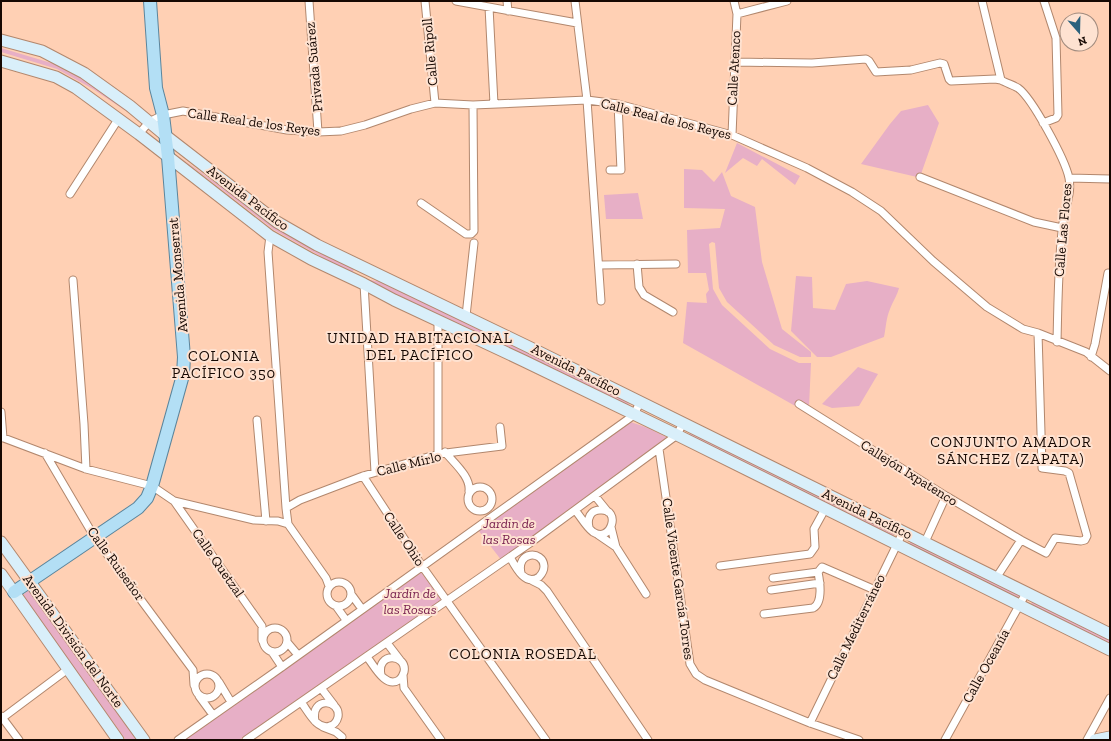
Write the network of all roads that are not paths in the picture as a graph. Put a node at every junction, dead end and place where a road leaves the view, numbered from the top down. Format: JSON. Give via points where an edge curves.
{"nodes":[{"id":1,"x":150,"y":1,"type":"edge"},
{"id":2,"x":309,"y":1,"type":"edge"},
{"id":3,"x":425,"y":1,"type":"edge"},
{"id":4,"x":456,"y":1,"type":"edge"},
{"id":5,"x":507,"y":1,"type":"edge"},
{"id":6,"x":575,"y":1,"type":"edge"},
{"id":7,"x":734,"y":1,"type":"edge"},
{"id":8,"x":787,"y":1,"type":"edge"},
{"id":9,"x":982,"y":1,"type":"edge"},
{"id":10,"x":1044,"y":1,"type":"edge"},
{"id":11,"x":489,"y":7,"type":"junction"},
{"id":12,"x":508,"y":11,"type":"junction"},
{"id":13,"x":737,"y":14,"type":"junction"},
{"id":14,"x":577,"y":23,"type":"junction"},
{"id":15,"x":1,"y":40,"type":"edge"},
{"id":16,"x":1,"y":61,"type":"edge"},
{"id":17,"x":734,"y":62,"type":"junction"},
{"id":18,"x":1001,"y":80,"type":"junction"},
{"id":19,"x":587,"y":100,"type":"junction"},
{"id":20,"x":435,"y":103,"type":"junction"},
{"id":21,"x":494,"y":104,"type":"junction"},
{"id":22,"x":618,"y":104,"type":"junction"},
{"id":23,"x":473,"y":105,"type":"junction"},
{"id":24,"x":163,"y":115,"type":"junction"},
{"id":25,"x":119,"y":118,"type":"junction"},
{"id":26,"x":149,"y":122,"type":"junction"},
{"id":27,"x":1043,"y":123,"type":"junction"},
{"id":28,"x":318,"y":132,"type":"junction"},
{"id":29,"x":139,"y":134,"type":"junction"},
{"id":30,"x":732,"y":135,"type":"junction"},
{"id":31,"x":166,"y":136,"type":"junction"},
{"id":32,"x":168,"y":157,"type":"junction"},
{"id":33,"x":610,"y":170,"type":"dead end"},
{"id":34,"x":920,"y":177,"type":"dead end"},
{"id":35,"x":1069,"y":178,"type":"junction"},
{"id":36,"x":1110,"y":180,"type":"edge"},
{"id":37,"x":70,"y":194,"type":"dead end"},
{"id":38,"x":420,"y":204,"type":"dead end"},
{"id":39,"x":1062,"y":228,"type":"junction"},
{"id":40,"x":270,"y":236,"type":"junction"},
{"id":41,"x":474,"y":243,"type":"dead end"},
{"id":42,"x":637,"y":264,"type":"junction"},
{"id":43,"x":676,"y":264,"type":"dead end"},
{"id":44,"x":599,"y":265,"type":"junction"},
{"id":45,"x":364,"y":268,"type":"junction"},
{"id":46,"x":1108,"y":273,"type":"dead end"},
{"id":47,"x":73,"y":280,"type":"dead end"},
{"id":48,"x":360,"y":282,"type":"junction"},
{"id":49,"x":601,"y":301,"type":"dead end"},
{"id":50,"x":673,"y":312,"type":"dead end"},
{"id":51,"x":466,"y":316,"type":"junction"},
{"id":52,"x":438,"y":320,"type":"junction"},
{"id":53,"x":1038,"y":333,"type":"junction"},
{"id":54,"x":1057,"y":342,"type":"junction"},
{"id":55,"x":1091,"y":357,"type":"junction"},
{"id":56,"x":1110,"y":371,"type":"edge"},
{"id":57,"x":640,"y":402,"type":"junction"},
{"id":58,"x":799,"y":404,"type":"dead end"},
{"id":59,"x":1,"y":412,"type":"edge"},
{"id":60,"x":634,"y":415,"type":"junction"},
{"id":61,"x":257,"y":420,"type":"dead end"},
{"id":62,"x":683,"y":424,"type":"junction"},
{"id":63,"x":500,"y":427,"type":"dead end"},
{"id":64,"x":677,"y":436,"type":"junction"},
{"id":65,"x":2,"y":437,"type":"edge"},
{"id":66,"x":659,"y":449,"type":"junction"},
{"id":67,"x":45,"y":453,"type":"junction"},
{"id":68,"x":441,"y":453,"type":"junction"},
{"id":69,"x":86,"y":469,"type":"junction"},
{"id":70,"x":375,"y":472,"type":"junction"},
{"id":71,"x":363,"y":476,"type":"junction"},
{"id":72,"x":468,"y":480,"type":"junction"},
{"id":73,"x":152,"y":486,"type":"junction"},
{"id":74,"x":482,"y":486,"type":"junction"},
{"id":75,"x":469,"y":491,"type":"junction"},
{"id":76,"x":595,"y":496,"type":"junction"},
{"id":77,"x":946,"y":496,"type":"junction"},
{"id":78,"x":492,"y":499,"type":"junction"},
{"id":79,"x":174,"y":501,"type":"junction"},
{"id":80,"x":286,"y":508,"type":"junction"},
{"id":81,"x":826,"y":509,"type":"junction"},
{"id":82,"x":500,"y":510,"type":"junction"},
{"id":83,"x":575,"y":510,"type":"junction"},
{"id":84,"x":477,"y":511,"type":"junction"},
{"id":85,"x":608,"y":512,"type":"junction"},
{"id":86,"x":266,"y":521,"type":"junction"},
{"id":87,"x":485,"y":522,"type":"junction"},
{"id":88,"x":288,"y":524,"type":"junction"},
{"id":89,"x":589,"y":527,"type":"junction"},
{"id":90,"x":611,"y":527,"type":"junction"},
{"id":91,"x":903,"y":532,"type":"junction"},
{"id":92,"x":597,"y":534,"type":"junction"},
{"id":93,"x":95,"y":538,"type":"junction"},
{"id":94,"x":1021,"y":540,"type":"junction"},
{"id":95,"x":1,"y":542,"type":"edge"},
{"id":96,"x":924,"y":542,"type":"junction"},
{"id":97,"x":530,"y":543,"type":"junction"},
{"id":98,"x":897,"y":545,"type":"junction"},
{"id":99,"x":616,"y":547,"type":"junction"},
{"id":100,"x":510,"y":557,"type":"junction"},
{"id":101,"x":540,"y":558,"type":"junction"},
{"id":102,"x":422,"y":566,"type":"junction"},
{"id":103,"x":720,"y":566,"type":"dead end"},
{"id":104,"x":543,"y":572,"type":"junction"},
{"id":105,"x":818,"y":572,"type":"junction"},
{"id":106,"x":521,"y":573,"type":"junction"},
{"id":107,"x":1,"y":574,"type":"edge"},
{"id":108,"x":773,"y":578,"type":"dead end"},
{"id":109,"x":996,"y":578,"type":"junction"},
{"id":110,"x":529,"y":579,"type":"junction"},
{"id":111,"x":29,"y":581,"type":"junction"},
{"id":112,"x":820,"y":583,"type":"junction"},
{"id":113,"x":331,"y":584,"type":"junction"},
{"id":114,"x":771,"y":590,"type":"dead end"},
{"id":115,"x":874,"y":590,"type":"junction"},
{"id":116,"x":547,"y":591,"type":"junction"},
{"id":117,"x":14,"y":592,"type":"junction"},
{"id":118,"x":1026,"y":593,"type":"junction"},
{"id":119,"x":351,"y":594,"type":"junction"},
{"id":120,"x":646,"y":594,"type":"dead end"},
{"id":121,"x":447,"y":601,"type":"junction"},
{"id":122,"x":336,"y":606,"type":"junction"},
{"id":123,"x":1019,"y":606,"type":"junction"},
{"id":124,"x":362,"y":609,"type":"junction"},
{"id":125,"x":764,"y":614,"type":"dead end"},
{"id":126,"x":346,"y":620,"type":"junction"},
{"id":127,"x":262,"y":626,"type":"junction"},
{"id":128,"x":276,"y":628,"type":"junction"},
{"id":129,"x":1110,"y":634,"type":"edge"},
{"id":130,"x":262,"y":640,"type":"junction"},
{"id":131,"x":288,"y":642,"type":"junction"},
{"id":132,"x":387,"y":643,"type":"junction"},
{"id":133,"x":1110,"y":650,"type":"edge"},
{"id":134,"x":272,"y":652,"type":"junction"},
{"id":135,"x":298,"y":655,"type":"junction"},
{"id":136,"x":367,"y":657,"type":"junction"},
{"id":137,"x":400,"y":660,"type":"junction"},
{"id":138,"x":282,"y":667,"type":"junction"},
{"id":139,"x":68,"y":669,"type":"junction"},
{"id":140,"x":193,"y":670,"type":"junction"},
{"id":141,"x":209,"y":674,"type":"junction"},
{"id":142,"x":381,"y":675,"type":"junction"},
{"id":143,"x":403,"y":675,"type":"junction"},
{"id":144,"x":218,"y":681,"type":"junction"},
{"id":145,"x":390,"y":682,"type":"junction"},
{"id":146,"x":194,"y":685,"type":"junction"},
{"id":147,"x":322,"y":688,"type":"junction"},
{"id":148,"x":404,"y":688,"type":"junction"},
{"id":149,"x":199,"y":696,"type":"junction"},
{"id":150,"x":1110,"y":698,"type":"edge"},
{"id":151,"x":231,"y":702,"type":"junction"},
{"id":152,"x":301,"y":702,"type":"junction"},
{"id":153,"x":334,"y":705,"type":"junction"},
{"id":154,"x":213,"y":715,"type":"junction"},
{"id":155,"x":2,"y":718,"type":"edge"},
{"id":156,"x":337,"y":720,"type":"junction"},
{"id":157,"x":315,"y":721,"type":"junction"},
{"id":158,"x":810,"y":723,"type":"junction"},
{"id":159,"x":324,"y":727,"type":"junction"},
{"id":160,"x":256,"y":734,"type":"junction"},
{"id":161,"x":1110,"y":737,"type":"edge"},
{"id":162,"x":343,"y":739,"type":"edge"},
{"id":163,"x":19,"y":740,"type":"edge"},
{"id":164,"x":118,"y":740,"type":"edge"},
{"id":165,"x":144,"y":740,"type":"edge"},
{"id":166,"x":178,"y":740,"type":"edge"},
{"id":167,"x":246,"y":740,"type":"edge"},
{"id":168,"x":260,"y":740,"type":"edge"},
{"id":169,"x":441,"y":740,"type":"edge"},
{"id":170,"x":546,"y":740,"type":"edge"},
{"id":171,"x":648,"y":740,"type":"edge"},
{"id":172,"x":859,"y":740,"type":"edge"},
{"id":173,"x":946,"y":740,"type":"edge"},
{"id":174,"x":1087,"y":740,"type":"edge"},
{"id":175,"x":1095,"y":740,"type":"edge"}],
"edges":[{"from":1,"to":24,"type":"main road","name":"Avenida Monserrat","via":[[156,88]]},
{"from":2,"to":28,"type":"street","name":"Privada Suárez"},
{"from":3,"to":20,"type":"street","name":"Calle Ripoll"},
{"from":4,"to":11,"type":"street"},
{"from":5,"to":12,"type":"street"},
{"from":6,"to":14,"type":"street"},
{"from":7,"to":13,"type":"street","name":"Calle Atenco"},
{"from":8,"to":13,"type":"street"},
{"from":9,"to":18,"type":"street"},
{"from":10,"to":27,"type":"street","via":[[1056,38],[1058,115]]},
{"from":11,"to":12,"type":"street"},
{"from":11,"to":21,"type":"street"},
{"from":12,"to":14,"type":"street"},
{"from":13,"to":17,"type":"street","name":"Calle Atenco"},
{"from":14,"to":19,"type":"street"},
{"from":15,"to":26,"type":"street","name":"Avenida Pacífico","via":[[52,55],[106,87]]},
{"from":16,"to":25,"type":"street","name":"Avenida Pacífico","via":[[56,77]]},
{"from":17,"to":18,"type":"street","via":[[812,63],[866,59],[876,72],[911,70],[940,63],[944,64],[951,81]]},
{"from":17,"to":30,"type":"street","name":"Calle Atenco"},
{"from":18,"to":27,"type":"street","name":"Calle Las Flores","via":[[1018,88],[1030,100]]},
{"from":19,"to":21,"type":"street","name":"Calle Real de los Reyes"},
{"from":19,"to":22,"type":"street","name":"Calle Real de los Reyes"},
{"from":19,"to":44,"type":"street"},
{"from":20,"to":23,"type":"street","name":"Calle Real de los Reyes"},
{"from":20,"to":28,"type":"street","name":"Calle Real de los Reyes","via":[[341,131]]},
{"from":21,"to":23,"type":"street","name":"Calle Real de los Reyes"},
{"from":22,"to":30,"type":"street","name":"Calle Real de los Reyes"},
{"from":22,"to":33,"type":"street","via":[[621,170]]},
{"from":23,"to":38,"type":"street","via":[[474,231],[466,234]]},
{"from":24,"to":26,"type":"street","name":"Calle Real de los Reyes"},
{"from":24,"to":28,"type":"street","name":"Calle Real de los Reyes","via":[[183,111],[287,130]]},
{"from":24,"to":31,"type":"main road","name":"Avenida Monserrat"},
{"from":25,"to":29,"type":"street","name":"Avenida Pacífico"},
{"from":25,"to":37,"type":"street"},
{"from":26,"to":29,"type":"street","name":"Calle Real de los Reyes"},
{"from":26,"to":31,"type":"street","name":"Avenida Pacífico"},
{"from":27,"to":35,"type":"street","name":"Calle Las Flores"},
{"from":29,"to":32,"type":"street","name":"Avenida Pacífico"},
{"from":30,"to":53,"type":"street","name":"Calle Real de los Reyes","via":[[807,168],[858,196],[881,211],[933,261],[987,307],[1023,329]]},
{"from":31,"to":32,"type":"main road","name":"Avenida Monserrat"},
{"from":31,"to":45,"type":"street","name":"Avenida Pacífico","via":[[277,222]]},
{"from":32,"to":40,"type":"street","name":"Avenida Pacífico"},
{"from":32,"to":73,"type":"main road","name":"Avenida Monserrat","via":[[184,357],[183,375]]},
{"from":34,"to":39,"type":"street","via":[[1034,222]]},
{"from":35,"to":36,"type":"street"},
{"from":35,"to":39,"type":"street","name":"Calle Las Flores","via":[[1068,200]]},
{"from":39,"to":54,"type":"street","name":"Calle Las Flores"},
{"from":40,"to":48,"type":"street","name":"Avenida Pacífico"},
{"from":40,"to":80,"type":"street","via":[[268,252]]},
{"from":41,"to":51,"type":"street"},
{"from":42,"to":43,"type":"street"},
{"from":42,"to":44,"type":"street"},
{"from":42,"to":50,"type":"street","via":[[639,287],[644,295]]},
{"from":44,"to":49,"type":"street"},
{"from":45,"to":48,"type":"street"},
{"from":45,"to":51,"type":"street","name":"Avenida Pacífico"},
{"from":46,"to":55,"type":"street"},
{"from":47,"to":69,"type":"street"},
{"from":48,"to":52,"type":"street","name":"Avenida Pacífico"},
{"from":48,"to":70,"type":"street"},
{"from":51,"to":57,"type":"street","name":"Avenida Pacífico"},
{"from":52,"to":60,"type":"street","name":"Avenida Pacífico"},
{"from":52,"to":68,"type":"street"},
{"from":53,"to":54,"type":"street","name":"Calle Real de los Reyes"},
{"from":53,"to":94,"type":"street","name":"Callejón Ixpatenco","via":[[1042,468],[1068,473],[1087,536],[1081,541],[1055,538],[1046,553]]},
{"from":54,"to":55,"type":"street","name":"Calle Real de los Reyes","via":[[1086,352]]},
{"from":55,"to":56,"type":"street","name":"Calle Real de los Reyes"},
{"from":57,"to":60,"type":"street"},
{"from":57,"to":62,"type":"street","name":"Avenida Pacífico"},
{"from":58,"to":77,"type":"street","name":"Callejón Ixpatenco"},
{"from":59,"to":65,"type":"street"},
{"from":60,"to":64,"type":"street","name":"Avenida Pacífico"},
{"from":60,"to":82,"type":"street"},
{"from":61,"to":86,"type":"street"},
{"from":62,"to":64,"type":"street"},
{"from":62,"to":91,"type":"street","name":"Avenida Pacífico"},
{"from":63,"to":68,"type":"street","via":[[502,446]]},
{"from":64,"to":66,"type":"street"},
{"from":64,"to":81,"type":"street","name":"Avenida Pacífico"},
{"from":65,"to":67,"type":"street"},
{"from":66,"to":76,"type":"street"},
{"from":66,"to":158,"type":"street","name":"Calle Vicente García Torres","via":[[690,664],[696,674],[705,680]]},
{"from":67,"to":69,"type":"street"},
{"from":67,"to":93,"type":"street","name":"Calle Ruiseñor"},
{"from":68,"to":70,"type":"street","name":"Calle Mirlo"},
{"from":68,"to":72,"type":"street","name":"Calle Mirlo"},
{"from":69,"to":73,"type":"street"},
{"from":70,"to":71,"type":"street","name":"Calle Mirlo"},
{"from":71,"to":80,"type":"street","via":[[300,500]]},
{"from":71,"to":102,"type":"street","name":"Calle Ohio"},
{"from":72,"to":74,"type":"street","name":"Calle Mirlo"},
{"from":72,"to":75,"type":"street"},
{"from":73,"to":79,"type":"street"},
{"from":73,"to":93,"type":"main road","name":"Avenida Monserrat","via":[[138,508]]},
{"from":74,"to":75,"type":"street"},
{"from":74,"to":78,"type":"street","via":[[491,493]]},
{"from":75,"to":84,"type":"street","via":[[468,503]]},
{"from":76,"to":83,"type":"street"},
{"from":76,"to":85,"type":"street"},
{"from":77,"to":94,"type":"street","name":"Callejón Ixpatenco"},
{"from":77,"to":96,"type":"street"},
{"from":78,"to":82,"type":"street"},
{"from":78,"to":84,"type":"street","via":[[487,508]]},
{"from":79,"to":86,"type":"street"},
{"from":79,"to":127,"type":"street","name":"Calle Quetzal"},
{"from":80,"to":88,"type":"street"},
{"from":81,"to":98,"type":"street","name":"Avenida Pacífico"},
{"from":81,"to":103,"type":"street","via":[[814,529],[815,547],[810,554]]},
{"from":82,"to":87,"type":"street"},
{"from":83,"to":89,"type":"street"},
{"from":83,"to":97,"type":"street"},
{"from":84,"to":87,"type":"street"},
{"from":85,"to":89,"type":"street","via":[[602,509],[595,510],[590,514]]},
{"from":85,"to":90,"type":"street","via":[[612,516]]},
{"from":86,"to":88,"type":"street"},
{"from":87,"to":102,"type":"street"},
{"from":88,"to":113,"type":"street"},
{"from":89,"to":92,"type":"street"},
{"from":90,"to":92,"type":"street","via":[[608,531]]},
{"from":90,"to":99,"type":"street"},
{"from":91,"to":96,"type":"street","name":"Avenida Pacífico"},
{"from":91,"to":98,"type":"street","name":"Calle Mediterráneo"},
{"from":92,"to":99,"type":"street"},
{"from":93,"to":111,"type":"main road","name":"Avenida Monserrat"},
{"from":93,"to":140,"type":"street","name":"Calle Ruiseñor"},
{"from":94,"to":109,"type":"street"},
{"from":95,"to":111,"type":"street","name":"Avenida División del Norte"},
{"from":96,"to":109,"type":"street","name":"Avenida Pacífico"},
{"from":97,"to":100,"type":"street"},
{"from":97,"to":101,"type":"street"},
{"from":98,"to":115,"type":"street","name":"Calle Mediterráneo"},
{"from":98,"to":123,"type":"street","name":"Avenida Pacífico"},
{"from":99,"to":120,"type":"street"},
{"from":100,"to":106,"type":"street"},
{"from":100,"to":121,"type":"street"},
{"from":101,"to":104,"type":"street","via":[[543,562]]},
{"from":101,"to":106,"type":"street","via":[[534,555],[527,556],[519,566]]},
{"from":102,"to":121,"type":"street","name":"Calle Ohio"},
{"from":102,"to":124,"type":"street"},
{"from":104,"to":110,"type":"street","via":[[539,577]]},
{"from":104,"to":116,"type":"street"},
{"from":105,"to":108,"type":"street"},
{"from":105,"to":112,"type":"street"},
{"from":105,"to":115,"type":"street","via":[[824,567]]},
{"from":106,"to":110,"type":"street"},
{"from":107,"to":117,"type":"street","name":"Avenida División del Norte"},
{"from":109,"to":118,"type":"street","name":"Avenida Pacífico"},
{"from":110,"to":116,"type":"street"},
{"from":111,"to":117,"type":"main road","name":"Avenida Monserrat"},
{"from":111,"to":165,"type":"street","name":"Avenida División del Norte"},
{"from":112,"to":114,"type":"street"},
{"from":112,"to":125,"type":"street","via":[[819,603],[813,608]]},
{"from":113,"to":119,"type":"street","via":[[340,581],[346,583]]},
{"from":113,"to":122,"type":"street","via":[[326,592],[327,598]]},
{"from":115,"to":158,"type":"street","name":"Calle Mediterráneo"},
{"from":116,"to":171,"type":"street"},
{"from":117,"to":139,"type":"street","name":"Avenida División del Norte"},
{"from":118,"to":123,"type":"street","name":"Calle Oceanía"},
{"from":118,"to":129,"type":"street","name":"Avenida Pacífico"},
{"from":119,"to":122,"type":"street","via":[[346,603]]},
{"from":119,"to":124,"type":"street"},
{"from":121,"to":132,"type":"street"},
{"from":121,"to":170,"type":"street","name":"Calle Ohio"},
{"from":122,"to":126,"type":"street"},
{"from":123,"to":133,"type":"street","name":"Avenida Pacífico"},
{"from":123,"to":173,"type":"street","name":"Calle Oceanía"},
{"from":124,"to":126,"type":"street"},
{"from":126,"to":135,"type":"street"},
{"from":127,"to":128,"type":"street"},
{"from":127,"to":130,"type":"street"},
{"from":128,"to":130,"type":"street","via":[[264,633]]},
{"from":128,"to":131,"type":"street","via":[[282,630]]},
{"from":130,"to":134,"type":"street","via":[[266,650]]},
{"from":131,"to":134,"type":"street","via":[[282,650]]},
{"from":131,"to":135,"type":"street"},
{"from":132,"to":136,"type":"street"},
{"from":132,"to":137,"type":"street"},
{"from":134,"to":138,"type":"street"},
{"from":135,"to":138,"type":"street"},
{"from":136,"to":142,"type":"street"},
{"from":136,"to":147,"type":"street"},
{"from":137,"to":142,"type":"street","via":[[394,657],[382,662]]},
{"from":137,"to":143,"type":"street","via":[[405,670]]},
{"from":138,"to":151,"type":"street"},
{"from":139,"to":155,"type":"street"},
{"from":139,"to":164,"type":"street","name":"Avenida División del Norte"},
{"from":140,"to":141,"type":"street"},
{"from":140,"to":146,"type":"street"},
{"from":141,"to":144,"type":"street"},
{"from":141,"to":146,"type":"street","via":[[196,679]]},
{"from":142,"to":145,"type":"street"},
{"from":143,"to":145,"type":"street","via":[[395,682]]},
{"from":143,"to":148,"type":"street"},
{"from":144,"to":149,"type":"street","via":[[218,691],[214,696]]},
{"from":144,"to":151,"type":"street"},
{"from":145,"to":148,"type":"street"},
{"from":146,"to":149,"type":"street"},
{"from":147,"to":152,"type":"street"},
{"from":147,"to":153,"type":"street"},
{"from":148,"to":169,"type":"street"},
{"from":149,"to":154,"type":"street"},
{"from":150,"to":174,"type":"street"},
{"from":151,"to":154,"type":"street"},
{"from":152,"to":157,"type":"street"},
{"from":152,"to":160,"type":"street"},
{"from":153,"to":156,"type":"street","via":[[339,715]]},
{"from":153,"to":157,"type":"street","via":[[328,702],[321,703],[316,708]]},
{"from":154,"to":166,"type":"street"},
{"from":155,"to":163,"type":"street"},
{"from":156,"to":159,"type":"street","via":[[329,727]]},
{"from":156,"to":162,"type":"street"},
{"from":157,"to":159,"type":"street"},
{"from":158,"to":172,"type":"street","name":"Calle Vicente García Torres"},
{"from":159,"to":162,"type":"street","via":[[336,732]]},
{"from":160,"to":167,"type":"street"},
{"from":160,"to":168,"type":"street"},
{"from":161,"to":175,"type":"street"}]}
